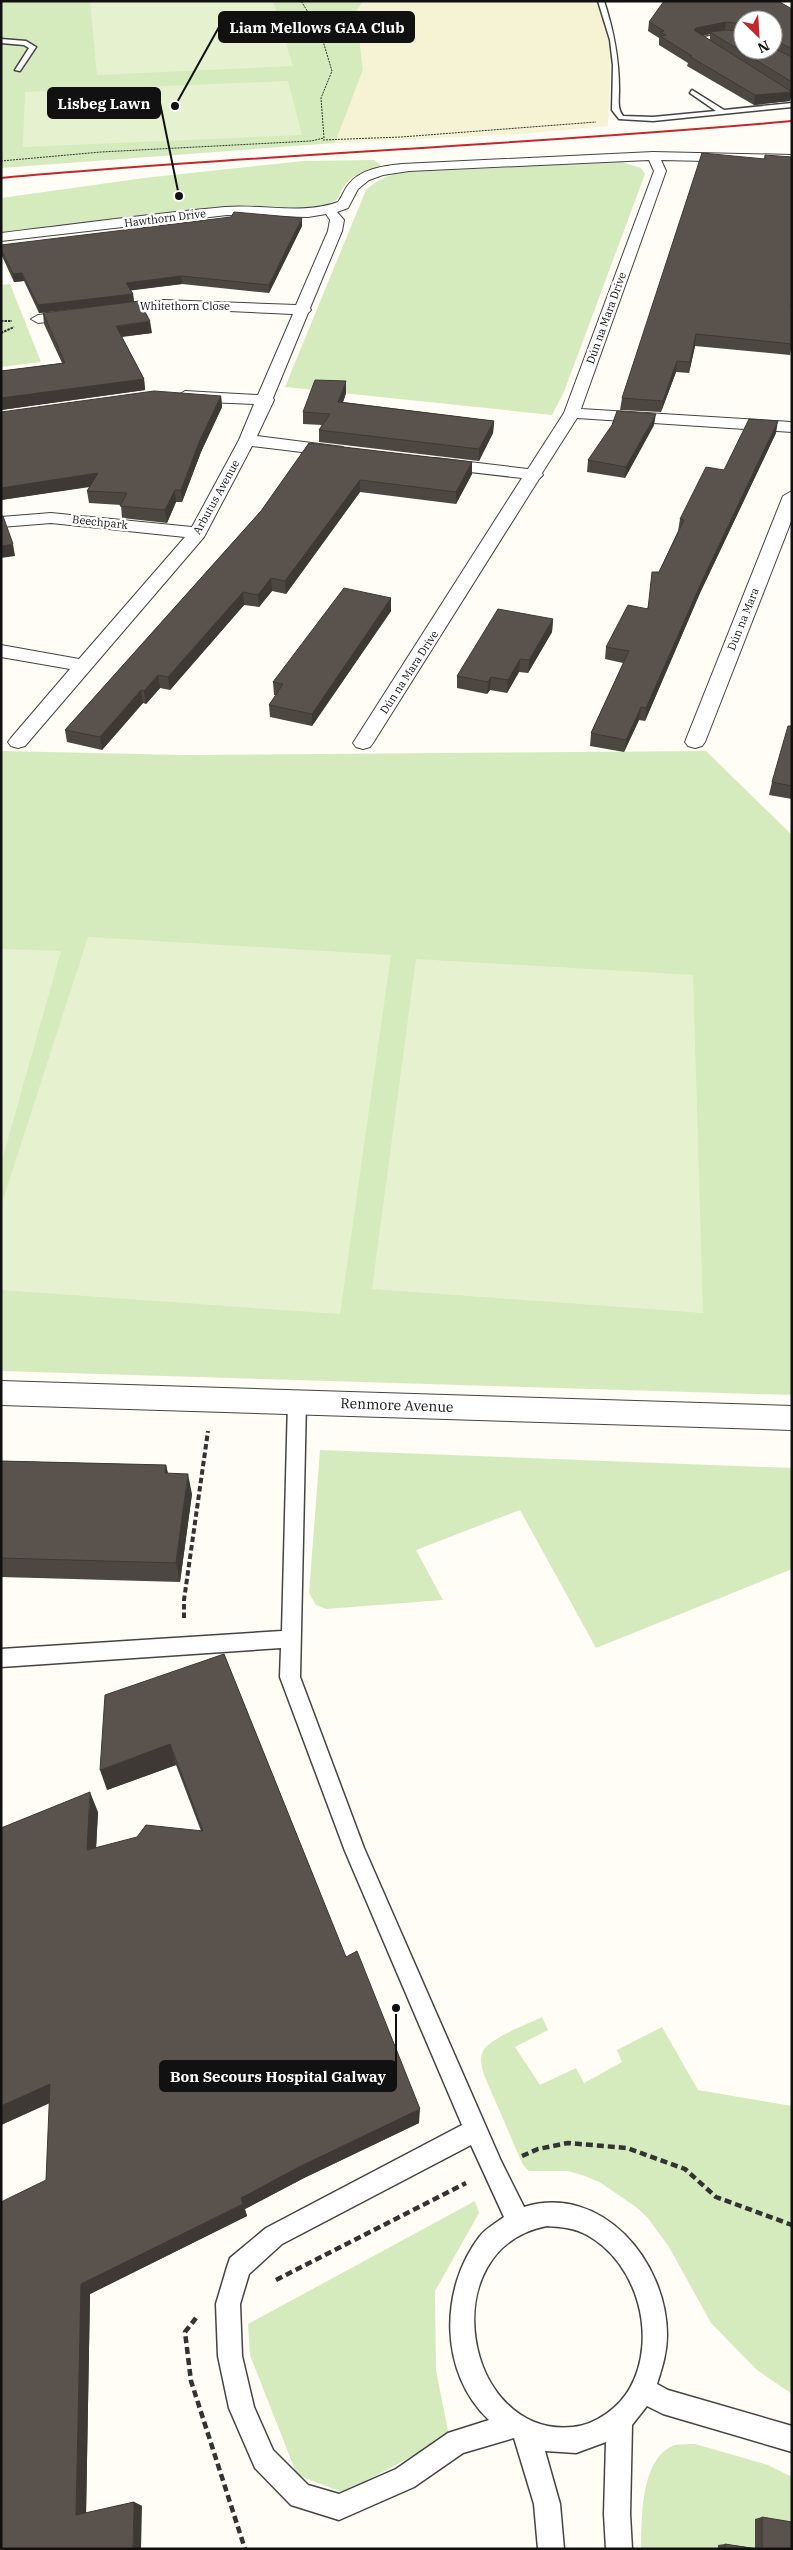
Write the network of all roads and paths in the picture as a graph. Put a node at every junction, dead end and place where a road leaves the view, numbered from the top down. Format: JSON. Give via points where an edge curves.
{"nodes":[{"id":1,"x":301,"y":1,"type":"edge"},
{"id":2,"x":601,"y":1,"type":"edge"},
{"id":3,"x":733,"y":36,"type":"edge"},
{"id":4,"x":1,"y":41,"type":"edge"},
{"id":5,"x":713,"y":49,"type":"edge"},
{"id":6,"x":18,"y":70,"type":"dead end"},
{"id":7,"x":692,"y":92,"type":"dead end"},
{"id":8,"x":792,"y":105,"type":"edge"},
{"id":9,"x":724,"y":113,"type":"junction"},
{"id":10,"x":621,"y":118,"type":"junction"},
{"id":11,"x":320,"y":140,"type":"junction"},
{"id":12,"x":653,"y":156,"type":"junction"},
{"id":13,"x":792,"y":159,"type":"edge"},
{"id":14,"x":1,"y":161,"type":"edge"},
{"id":15,"x":329,"y":210,"type":"junction"},
{"id":16,"x":1,"y":237,"type":"edge"},
{"id":17,"x":304,"y":310,"type":"junction"},
{"id":18,"x":38,"y":319,"type":"edge"},
{"id":19,"x":165,"y":396,"type":"edge"},
{"id":20,"x":266,"y":400,"type":"junction"},
{"id":21,"x":572,"y":413,"type":"junction"},
{"id":22,"x":792,"y":427,"type":"edge"},
{"id":23,"x":247,"y":440,"type":"junction"},
{"id":24,"x":356,"y":453,"type":"edge"},
{"id":25,"x":423,"y":461,"type":"edge"},
{"id":26,"x":535,"y":475,"type":"junction"},
{"id":27,"x":792,"y":496,"type":"edge"},
{"id":28,"x":1,"y":522,"type":"edge"},
{"id":29,"x":198,"y":533,"type":"junction"},
{"id":30,"x":1,"y":651,"type":"edge"},
{"id":31,"x":85,"y":666,"type":"junction"},
{"id":32,"x":18,"y":742,"type":"dead end"},
{"id":33,"x":695,"y":742,"type":"dead end"},
{"id":34,"x":363,"y":743,"type":"dead end"},
{"id":35,"x":1,"y":1392,"type":"edge"},
{"id":36,"x":213,"y":1399,"type":"junction"},
{"id":37,"x":297,"y":1401,"type":"junction"},
{"id":38,"x":792,"y":1418,"type":"edge"},
{"id":39,"x":290,"y":1639,"type":"junction"},
{"id":40,"x":183,"y":1646,"type":"junction"},
{"id":41,"x":1,"y":1658,"type":"edge"},
{"id":42,"x":476,"y":2130,"type":"junction"},
{"id":43,"x":493,"y":2169,"type":"junction"},
{"id":44,"x":518,"y":2221,"type":"junction"},
{"id":45,"x":792,"y":2225,"type":"edge"},
{"id":46,"x":228,"y":2304,"type":"junction"},
{"id":47,"x":643,"y":2390,"type":"junction"},
{"id":48,"x":619,"y":2420,"type":"junction"},
{"id":49,"x":520,"y":2430,"type":"junction"},
{"id":50,"x":792,"y":2439,"type":"edge"},
{"id":51,"x":245,"y":2549,"type":"edge"},
{"id":52,"x":551,"y":2549,"type":"edge"},
{"id":53,"x":619,"y":2549,"type":"edge"}],
"edges":[{"from":1,"to":11,"type":"path","via":[[320,30],[332,71],[322,98],[326,135]]},
{"from":2,"to":10,"type":"lane","via":[[613,40],[615,110]]},
{"from":3,"to":5,"type":"lane","via":[[698,39]]},
{"from":4,"to":6,"type":"lane","via":[[26,43],[32,47]]},
{"from":7,"to":9,"type":"lane"},
{"from":8,"to":9,"type":"lane"},
{"from":9,"to":10,"type":"lane","via":[[653,119]]},
{"from":10,"to":11,"type":"path","via":[[603,122]]},
{"from":11,"to":14,"type":"path"},
{"from":12,"to":13,"type":"street"},
{"from":12,"to":15,"type":"street","via":[[394,169],[363,179],[351,190],[345,204]]},
{"from":12,"to":21,"type":"street","name":"Dún na Mara Drive","via":[[660,171]]},
{"from":15,"to":16,"type":"street","name":"Hawthorn Drive","via":[[302,214],[227,211]]},
{"from":15,"to":17,"type":"street","name":"Arbutus Avenue","via":[[337,225]]},
{"from":17,"to":18,"type":"street","name":"Whitethorn Close","via":[[164,304]]},
{"from":17,"to":20,"type":"street","name":"Arbutus Avenue"},
{"from":19,"to":20,"type":"street"},
{"from":20,"to":23,"type":"street","name":"Arbutus Avenue"},
{"from":21,"to":22,"type":"street"},
{"from":21,"to":26,"type":"street","name":"Dún na Mara Drive"},
{"from":23,"to":24,"type":"street"},
{"from":23,"to":29,"type":"street","name":"Arbutus Avenue"},
{"from":25,"to":26,"type":"street"},
{"from":26,"to":34,"type":"street","name":"Dún na Mara Drive"},
{"from":27,"to":33,"type":"street","name":"Dún na Mara"},
{"from":28,"to":29,"type":"street","name":"Beechpark","via":[[57,518]]},
{"from":29,"to":31,"type":"street","name":"Arbutus Avenue"},
{"from":30,"to":31,"type":"street"},
{"from":31,"to":32,"type":"street","name":"Arbutus Avenue"},
{"from":35,"to":36,"type":"street","name":"Renmore Avenue"},
{"from":36,"to":37,"type":"street","name":"Renmore Avenue"},
{"from":36,"to":40,"type":"path","via":[[184,1600]]},
{"from":37,"to":38,"type":"street","name":"Renmore Avenue"},
{"from":37,"to":39,"type":"lane"},
{"from":39,"to":40,"type":"lane"},
{"from":39,"to":42,"type":"lane","via":[[290,1677],[306,1725],[355,1851]]},
{"from":40,"to":41,"type":"lane"},
{"from":42,"to":43,"type":"lane"},
{"from":42,"to":46,"type":"lane","via":[[274,2236],[239,2267]]},
{"from":43,"to":44,"type":"lane"},
{"from":43,"to":45,"type":"path","via":[[538,2149],[568,2143],[628,2148],[685,2170],[716,2197]]},
{"from":43,"to":46,"type":"path"},
{"from":44,"to":47,"type":"lane","via":[[547,2214],[577,2218],[605,2232],[628,2254],[645,2285],[654,2320],[653,2356]]},
{"from":44,"to":49,"type":"lane","via":[[492,2239],[474,2265],[462,2298],[461,2325],[469,2370],[486,2402]]},
{"from":46,"to":49,"type":"lane","via":[[230,2356],[242,2408],[264,2459],[300,2496],[339,2507],[406,2478],[457,2442]]},
{"from":46,"to":51,"type":"path","via":[[194,2319],[185,2332],[191,2381]]},
{"from":47,"to":48,"type":"lane"},
{"from":47,"to":50,"type":"lane","via":[[663,2401]]},
{"from":48,"to":49,"type":"lane","via":[[591,2438],[559,2442]]},
{"from":48,"to":53,"type":"lane"},
{"from":49,"to":52,"type":"lane","via":[[547,2504]]}]}
